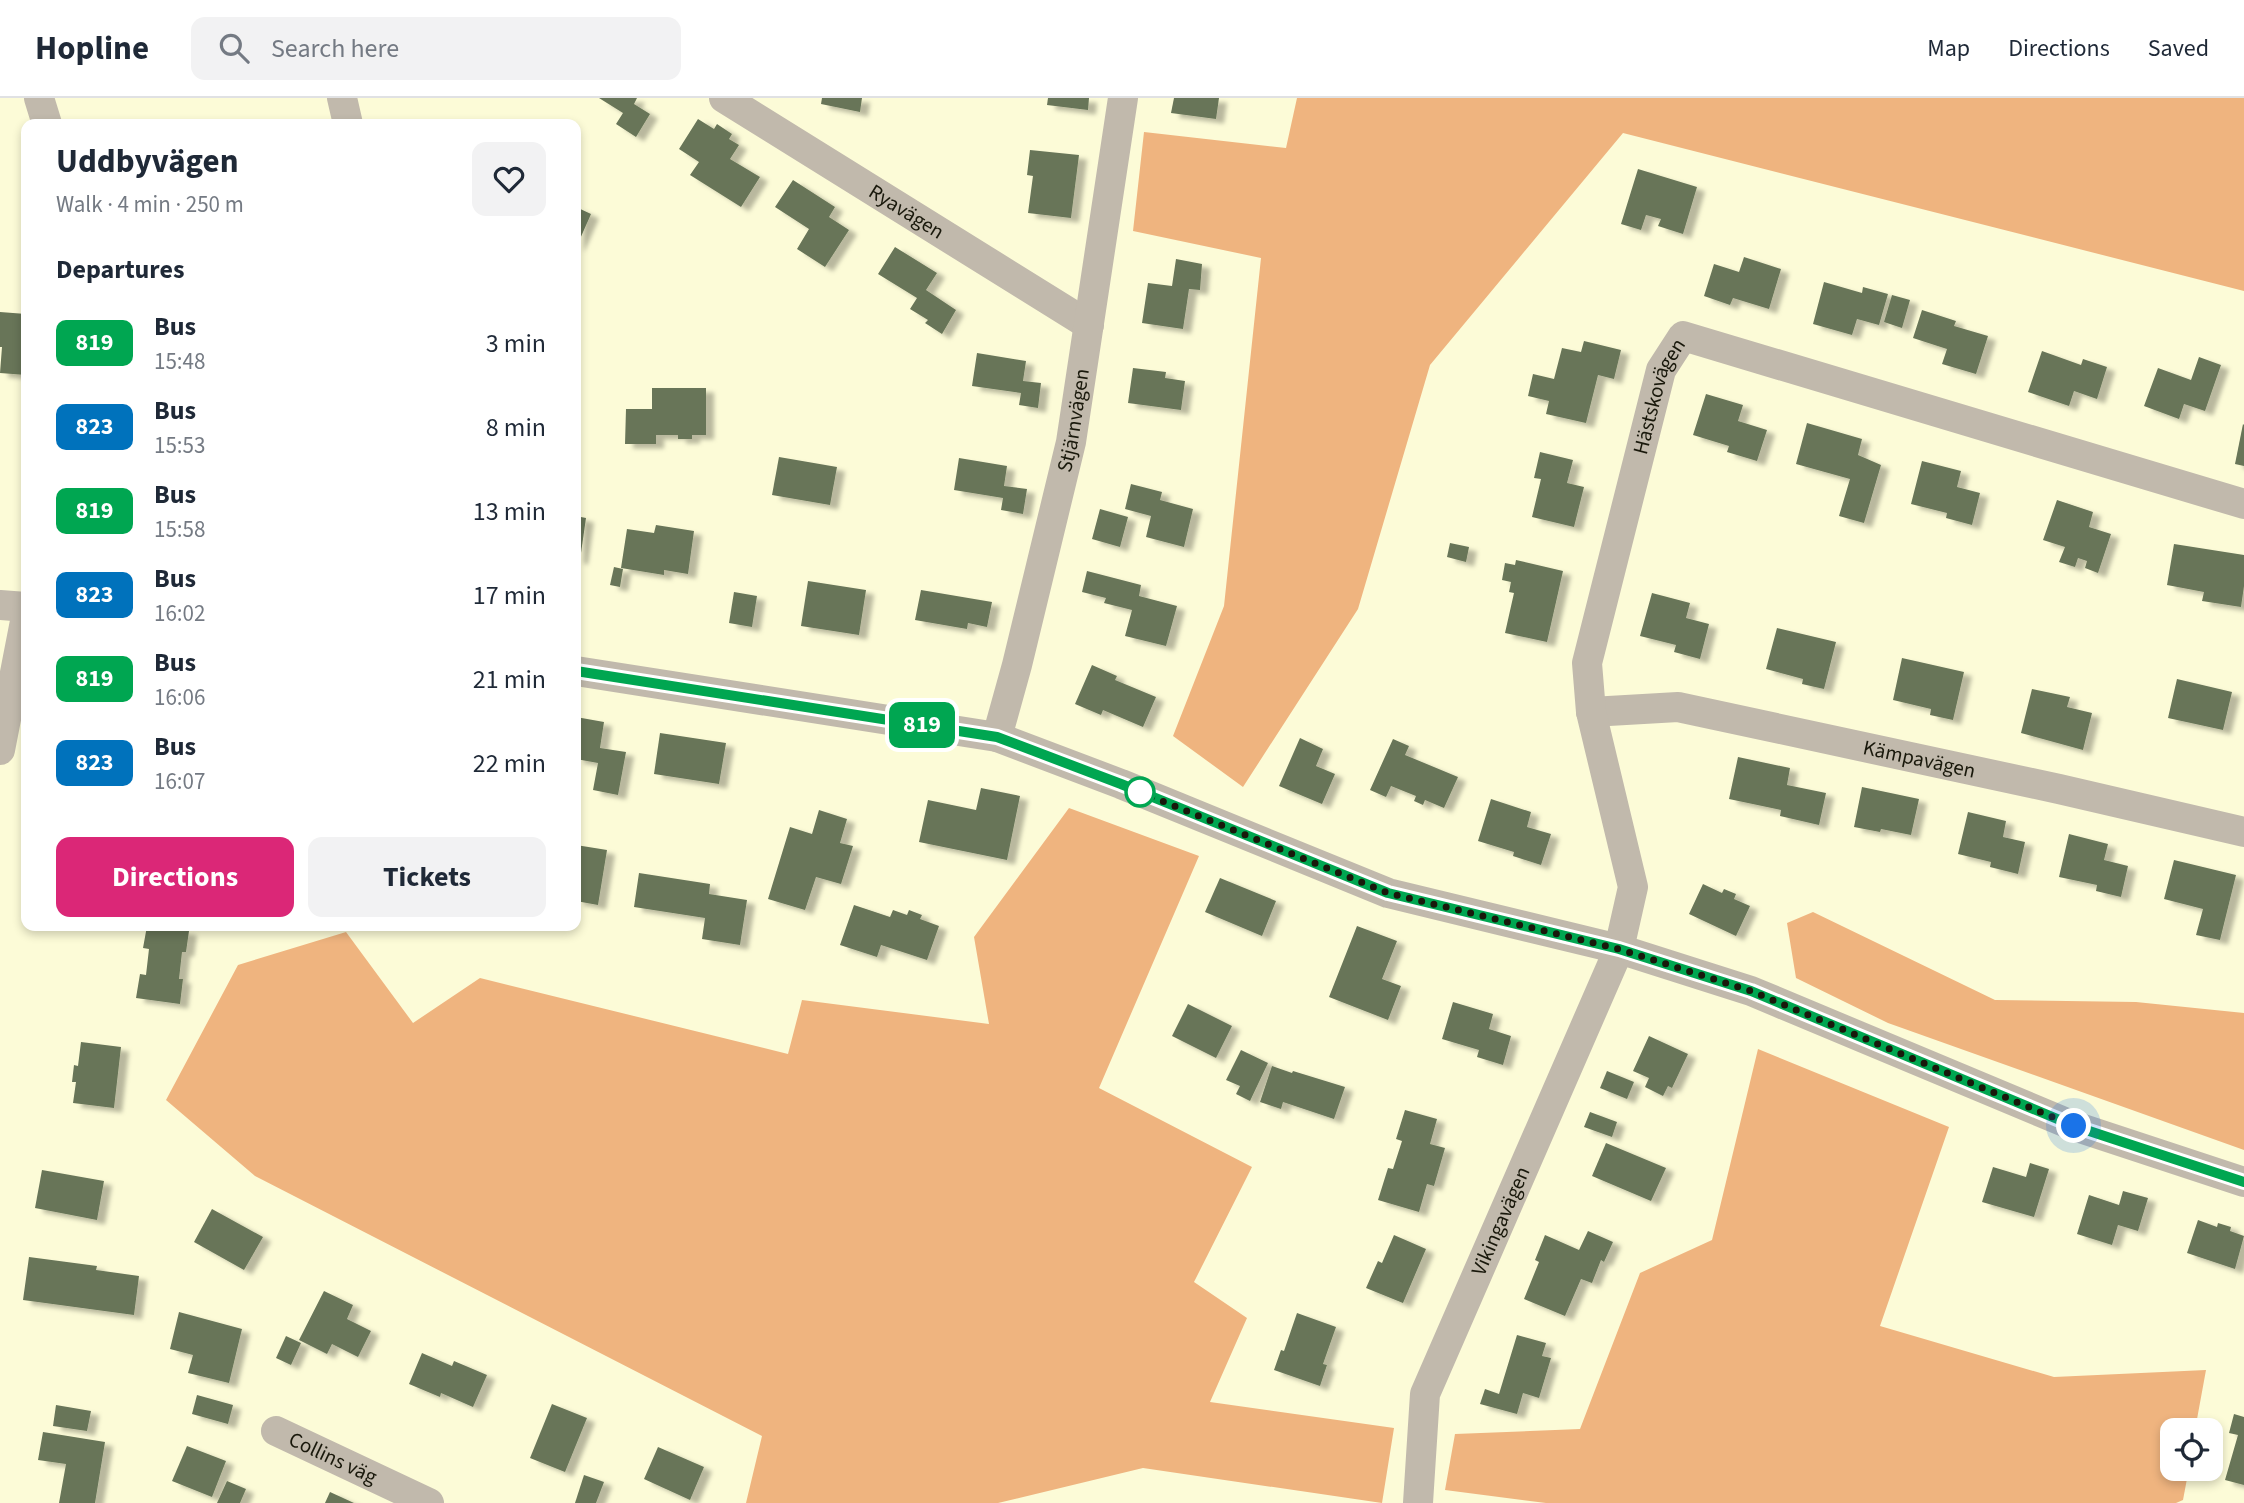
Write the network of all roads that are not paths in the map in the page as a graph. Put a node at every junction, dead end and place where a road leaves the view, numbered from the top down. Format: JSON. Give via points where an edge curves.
{"nodes":[{"id":1,"x":39,"y":98,"type":"edge"},
{"id":2,"x":342,"y":98,"type":"edge"},
{"id":3,"x":725,"y":98,"type":"edge"},
{"id":4,"x":1123,"y":98,"type":"edge"},
{"id":5,"x":45,"y":119,"type":"edge"},
{"id":6,"x":347,"y":119,"type":"edge"},
{"id":7,"x":1089,"y":325,"type":"junction"},
{"id":8,"x":2244,"y":505,"type":"edge"},
{"id":9,"x":0,"y":606,"type":"edge"},
{"id":10,"x":21,"y":607,"type":"edge"},
{"id":11,"x":21,"y":642,"type":"edge"},
{"id":12,"x":581,"y":672,"type":"edge"},
{"id":13,"x":1591,"y":712,"type":"junction"},
{"id":14,"x":997,"y":737,"type":"junction"},
{"id":15,"x":0,"y":750,"type":"edge"},
{"id":16,"x":2244,"y":832,"type":"edge"},
{"id":17,"x":1619,"y":949,"type":"junction"},
{"id":18,"x":2244,"y":1182,"type":"edge"},
{"id":19,"x":276,"y":1430,"type":"dead end"},
{"id":20,"x":429,"y":1503,"type":"edge"},
{"id":21,"x":1418,"y":1503,"type":"edge"}],
"edges":[{"from":1,"to":5,"type":"street"},
{"from":2,"to":6,"type":"street"},
{"from":3,"to":7,"type":"street","name":"Ryavägen"},
{"from":4,"to":7,"type":"street","name":"Stjärnvägen"},
{"from":7,"to":14,"type":"street","name":"Stjärnvägen","via":[[1071,442]]},
{"from":8,"to":13,"type":"street","name":"Hästskovägen","via":[[1684,336],[1661,370],[1587,663]]},
{"from":9,"to":10,"type":"street"},
{"from":11,"to":15,"type":"street"},
{"from":12,"to":14,"type":"street"},
{"from":13,"to":16,"type":"street","name":"Kämpavägen","via":[[1678,707]]},
{"from":13,"to":17,"type":"street","name":"Hästskovägen","via":[[1633,887]]},
{"from":14,"to":17,"type":"street","via":[[1388,893]]},
{"from":17,"to":18,"type":"street","via":[[1751,991],[2074,1126]]},
{"from":17,"to":21,"type":"street","name":"Vikingavägen","via":[[1425,1394]]},
{"from":19,"to":20,"type":"street","name":"Collins väg"}]}
